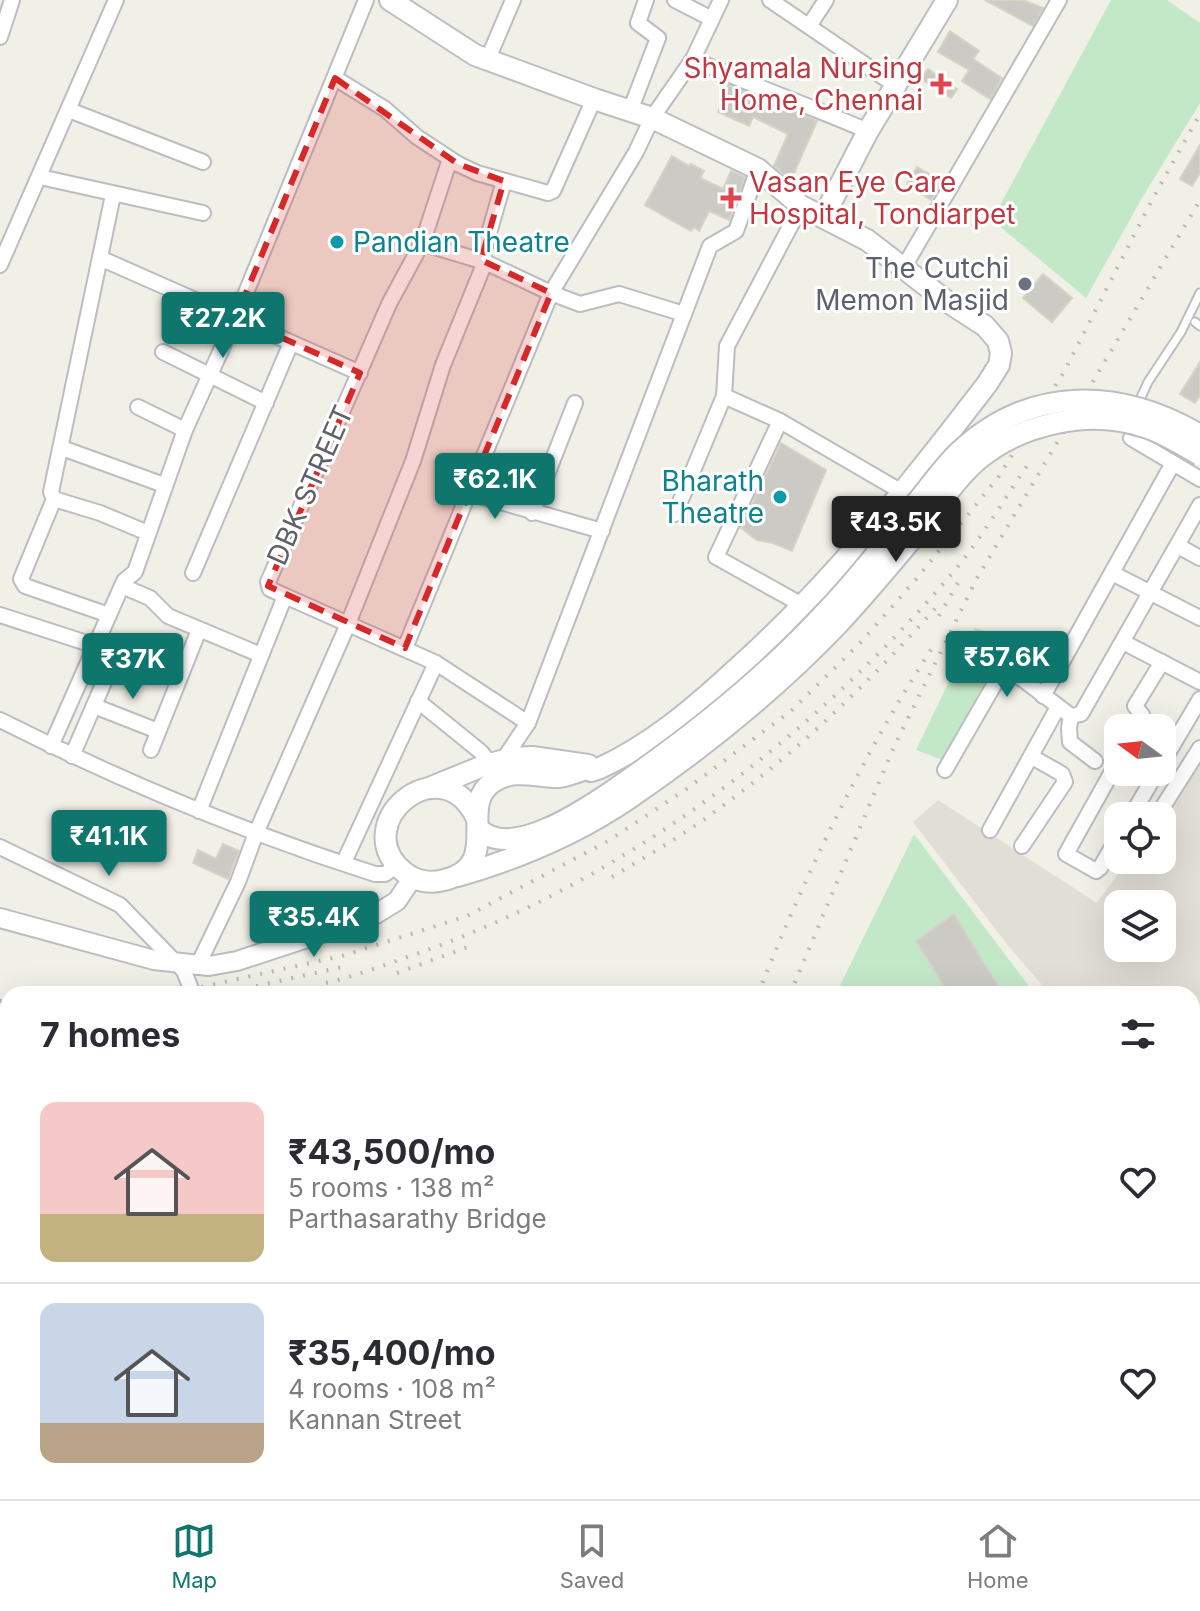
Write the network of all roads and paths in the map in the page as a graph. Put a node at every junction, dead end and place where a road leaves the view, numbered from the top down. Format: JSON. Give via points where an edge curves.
{"nodes":[{"id":1,"x":12,"y":0,"type":"edge"},
{"id":2,"x":116,"y":0,"type":"edge"},
{"id":3,"x":366,"y":0,"type":"edge"},
{"id":4,"x":390,"y":0,"type":"edge"},
{"id":5,"x":513,"y":0,"type":"edge"},
{"id":6,"x":646,"y":0,"type":"edge"},
{"id":7,"x":675,"y":0,"type":"edge"},
{"id":8,"x":721,"y":0,"type":"edge"},
{"id":9,"x":770,"y":0,"type":"edge"},
{"id":10,"x":826,"y":0,"type":"edge"},
{"id":11,"x":947,"y":0,"type":"edge"},
{"id":12,"x":1059,"y":0,"type":"edge"},
{"id":13,"x":712,"y":19,"type":"junction"},
{"id":14,"x":809,"y":26,"type":"junction"},
{"id":15,"x":0,"y":37,"type":"edge"},
{"id":16,"x":693,"y":59,"type":"junction"},
{"id":17,"x":487,"y":61,"type":"junction"},
{"id":18,"x":335,"y":78,"type":"junction"},
{"id":19,"x":895,"y":85,"type":"junction"},
{"id":20,"x":594,"y":99,"type":"junction"},
{"id":21,"x":69,"y":110,"type":"junction"},
{"id":22,"x":630,"y":111,"type":"junction"},
{"id":23,"x":652,"y":118,"type":"junction"},
{"id":24,"x":868,"y":131,"type":"junction"},
{"id":25,"x":203,"y":162,"type":"dead end"},
{"id":26,"x":458,"y":164,"type":"junction"},
{"id":27,"x":758,"y":169,"type":"junction"},
{"id":28,"x":40,"y":177,"type":"junction"},
{"id":29,"x":504,"y":181,"type":"junction"},
{"id":30,"x":113,"y":195,"type":"junction"},
{"id":31,"x":801,"y":206,"type":"junction"},
{"id":32,"x":203,"y":213,"type":"dead end"},
{"id":33,"x":824,"y":216,"type":"junction"},
{"id":34,"x":421,"y":243,"type":"junction"},
{"id":35,"x":100,"y":258,"type":"junction"},
{"id":36,"x":485,"y":262,"type":"junction"},
{"id":37,"x":0,"y":265,"type":"edge"},
{"id":38,"x":904,"y":267,"type":"junction"},
{"id":39,"x":551,"y":293,"type":"junction"},
{"id":40,"x":1200,"y":293,"type":"edge"},
{"id":41,"x":684,"y":314,"type":"junction"},
{"id":42,"x":236,"y":317,"type":"junction"},
{"id":43,"x":291,"y":343,"type":"junction"},
{"id":44,"x":163,"y":352,"type":"dead end"},
{"id":45,"x":360,"y":373,"type":"junction"},
{"id":46,"x":210,"y":375,"type":"junction"},
{"id":47,"x":724,"y":396,"type":"junction"},
{"id":48,"x":266,"y":403,"type":"junction"},
{"id":49,"x":575,"y":403,"type":"dead end"},
{"id":50,"x":138,"y":407,"type":"dead end"},
{"id":51,"x":780,"y":421,"type":"junction"},
{"id":52,"x":185,"y":430,"type":"junction"},
{"id":53,"x":1200,"y":435,"type":"edge"},
{"id":54,"x":1131,"y":438,"type":"joint"},
{"id":55,"x":62,"y":448,"type":"junction"},
{"id":56,"x":1200,"y":455,"type":"edge"},
{"id":57,"x":1173,"y":463,"type":"junction"},
{"id":58,"x":1200,"y":479,"type":"edge"},
{"id":59,"x":164,"y":485,"type":"junction"},
{"id":60,"x":902,"y":492,"type":"junction"},
{"id":61,"x":469,"y":493,"type":"junction"},
{"id":62,"x":54,"y":499,"type":"junction"},
{"id":63,"x":1200,"y":505,"type":"edge"},
{"id":64,"x":532,"y":513,"type":"junction"},
{"id":65,"x":675,"y":514,"type":"dead end"},
{"id":66,"x":602,"y":531,"type":"junction"},
{"id":67,"x":148,"y":533,"type":"junction"},
{"id":68,"x":1178,"y":546,"type":"junction"},
{"id":69,"x":1200,"y":558,"type":"edge"},
{"id":70,"x":193,"y":573,"type":"dead end"},
{"id":71,"x":1112,"y":573,"type":"junction"},
{"id":72,"x":122,"y":586,"type":"junction"},
{"id":73,"x":1150,"y":593,"type":"junction"},
{"id":74,"x":285,"y":596,"type":"junction"},
{"id":75,"x":804,"y":606,"type":"junction"},
{"id":76,"x":0,"y":615,"type":"edge"},
{"id":77,"x":109,"y":615,"type":"junction"},
{"id":78,"x":1200,"y":618,"type":"edge"},
{"id":79,"x":348,"y":624,"type":"junction"},
{"id":80,"x":199,"y":630,"type":"junction"},
{"id":81,"x":1123,"y":642,"type":"junction"},
{"id":82,"x":96,"y":646,"type":"junction"},
{"id":83,"x":405,"y":648,"type":"junction"},
{"id":84,"x":261,"y":655,"type":"junction"},
{"id":85,"x":1162,"y":662,"type":"junction"},
{"id":86,"x":436,"y":663,"type":"junction"},
{"id":87,"x":184,"y":666,"type":"junction"},
{"id":88,"x":1200,"y":682,"type":"edge"},
{"id":89,"x":1043,"y":696,"type":"junction"},
{"id":90,"x":1200,"y":699,"type":"edge"},
{"id":91,"x":418,"y":701,"type":"junction"},
{"id":92,"x":94,"y":706,"type":"junction"},
{"id":93,"x":1058,"y":707,"type":"junction"},
{"id":94,"x":1141,"y":714,"type":"edge"},
{"id":95,"x":1075,"y":716,"type":"junction"},
{"id":96,"x":0,"y":720,"type":"edge"},
{"id":97,"x":528,"y":723,"type":"junction"},
{"id":98,"x":158,"y":731,"type":"junction"},
{"id":99,"x":1176,"y":739,"type":"edge"},
{"id":100,"x":51,"y":746,"type":"junction"},
{"id":101,"x":1200,"y":748,"type":"edge"},
{"id":102,"x":151,"y":750,"type":"dead end"},
{"id":103,"x":72,"y":756,"type":"junction"},
{"id":104,"x":1032,"y":757,"type":"junction"},
{"id":105,"x":1095,"y":761,"type":"dead end"},
{"id":106,"x":496,"y":762,"type":"junction"},
{"id":107,"x":945,"y":770,"type":"dead end"},
{"id":108,"x":591,"y":771,"type":"junction"},
{"id":109,"x":1104,"y":786,"type":"edge"},
{"id":110,"x":426,"y":789,"type":"junction"},
{"id":111,"x":625,"y":792,"type":"junction"},
{"id":112,"x":1166,"y":802,"type":"edge"},
{"id":113,"x":199,"y":811,"type":"junction"},
{"id":114,"x":478,"y":823,"type":"junction"},
{"id":115,"x":990,"y":830,"type":"dead end"},
{"id":116,"x":256,"y":833,"type":"junction"},
{"id":117,"x":1022,"y":846,"type":"dead end"},
{"id":118,"x":0,"y":847,"type":"edge"},
{"id":119,"x":1104,"y":861,"type":"edge"},
{"id":120,"x":344,"y":862,"type":"junction"},
{"id":121,"x":405,"y":871,"type":"junction"},
{"id":122,"x":452,"y":878,"type":"junction"},
{"id":123,"x":0,"y":918,"type":"edge"},
{"id":124,"x":188,"y":966,"type":"junction"},
{"id":125,"x":191,"y":986,"type":"edge"}],
"edges":[{"from":1,"to":15,"type":"street"},
{"from":2,"to":21,"type":"street"},
{"from":3,"to":18,"type":"street"},
{"from":4,"to":17,"type":"main road"},
{"from":5,"to":17,"type":"street"},
{"from":6,"to":22,"type":"street","via":[[638,23],[658,38]]},
{"from":7,"to":13,"type":"street"},
{"from":8,"to":13,"type":"street"},
{"from":9,"to":14,"type":"street"},
{"from":10,"to":14,"type":"street"},
{"from":11,"to":19,"type":"main road"},
{"from":12,"to":38,"type":"street"},
{"from":13,"to":16,"type":"street"},
{"from":14,"to":19,"type":"street"},
{"from":16,"to":23,"type":"street"},
{"from":16,"to":24,"type":"street"},
{"from":17,"to":20,"type":"main road"},
{"from":18,"to":26,"type":"street"},
{"from":18,"to":42,"type":"street"},
{"from":19,"to":24,"type":"main road"},
{"from":20,"to":22,"type":"main road"},
{"from":20,"to":29,"type":"street","via":[[551,192]]},
{"from":21,"to":25,"type":"street"},
{"from":21,"to":28,"type":"street"},
{"from":22,"to":23,"type":"main road"},
{"from":23,"to":27,"type":"main road"},
{"from":23,"to":39,"type":"street"},
{"from":24,"to":33,"type":"main road"},
{"from":26,"to":29,"type":"street"},
{"from":26,"to":34,"type":"street","name":"DBK STREET","via":[[449,164]]},
{"from":27,"to":31,"type":"main road"},
{"from":27,"to":41,"type":"street","via":[[736,231],[710,246]]},
{"from":28,"to":30,"type":"street"},
{"from":28,"to":37,"type":"street"},
{"from":29,"to":36,"type":"street"},
{"from":30,"to":32,"type":"street"},
{"from":30,"to":35,"type":"street"},
{"from":31,"to":33,"type":"main road"},
{"from":31,"to":47,"type":"street","via":[[727,346]]},
{"from":33,"to":38,"type":"main road"},
{"from":34,"to":36,"type":"street"},
{"from":34,"to":45,"type":"street","name":"DBK STREET"},
{"from":35,"to":42,"type":"street"},
{"from":35,"to":55,"type":"street"},
{"from":36,"to":39,"type":"street"},
{"from":36,"to":79,"type":"street"},
{"from":38,"to":60,"type":"main road","via":[[985,326],[1001,353],[987,384]]},
{"from":39,"to":41,"type":"street","via":[[580,304],[619,294]]},
{"from":39,"to":61,"type":"street"},
{"from":40,"to":54,"type":"lane","via":[[1178,339],[1143,391]]},
{"from":41,"to":66,"type":"street"},
{"from":42,"to":43,"type":"street"},
{"from":42,"to":46,"type":"street"},
{"from":43,"to":45,"type":"street"},
{"from":43,"to":48,"type":"street"},
{"from":44,"to":46,"type":"street"},
{"from":45,"to":74,"type":"street","name":"DBK STREET","via":[[268,582],[270,589]]},
{"from":46,"to":48,"type":"street"},
{"from":46,"to":52,"type":"street"},
{"from":47,"to":51,"type":"street"},
{"from":47,"to":65,"type":"street"},
{"from":48,"to":70,"type":"street"},
{"from":49,"to":64,"type":"street"},
{"from":50,"to":52,"type":"street"},
{"from":51,"to":60,"type":"street"},
{"from":51,"to":75,"type":"street","via":[[716,557]]},
{"from":52,"to":59,"type":"street"},
{"from":53,"to":111,"type":"main road","bridge":true,"via":[[1157,413],[1091,400],[1033,408],[995,424],[957,454],[846,590],[782,656]]},
{"from":54,"to":57,"type":"street"},
{"from":55,"to":59,"type":"street"},
{"from":55,"to":62,"type":"street"},
{"from":56,"to":111,"type":"main road","bridge":true,"via":[[1150,429],[1100,419],[1039,428],[997,446],[968,470],[813,649],[708,740]]},
{"from":57,"to":58,"type":"street"},
{"from":57,"to":71,"type":"street"},
{"from":59,"to":67,"type":"street"},
{"from":60,"to":75,"type":"main road"},
{"from":61,"to":64,"type":"street"},
{"from":61,"to":83,"type":"street"},
{"from":62,"to":67,"type":"street"},
{"from":62,"to":77,"type":"street","via":[[22,582]]},
{"from":63,"to":68,"type":"street"},
{"from":64,"to":66,"type":"street"},
{"from":66,"to":97,"type":"street"},
{"from":67,"to":72,"type":"street","via":[[135,572]]},
{"from":68,"to":69,"type":"street"},
{"from":68,"to":73,"type":"street"},
{"from":71,"to":73,"type":"street"},
{"from":71,"to":89,"type":"street"},
{"from":72,"to":77,"type":"street"},
{"from":72,"to":80,"type":"street"},
{"from":73,"to":78,"type":"street"},
{"from":73,"to":81,"type":"street"},
{"from":74,"to":79,"type":"street"},
{"from":74,"to":84,"type":"street","name":"DBK STREET"},
{"from":75,"to":108,"type":"main road","via":[[664,729]]},
{"from":76,"to":82,"type":"street"},
{"from":77,"to":82,"type":"street"},
{"from":79,"to":83,"type":"street"},
{"from":79,"to":116,"type":"street"},
{"from":80,"to":84,"type":"street"},
{"from":80,"to":87,"type":"street"},
{"from":81,"to":85,"type":"street"},
{"from":81,"to":95,"type":"street"},
{"from":82,"to":100,"type":"street"},
{"from":83,"to":86,"type":"street"},
{"from":84,"to":113,"type":"street","name":"DBK STREET"},
{"from":85,"to":88,"type":"street"},
{"from":85,"to":94,"type":"street","via":[[1135,706]]},
{"from":86,"to":91,"type":"street"},
{"from":86,"to":97,"type":"street"},
{"from":87,"to":92,"type":"street","via":[[121,643]]},
{"from":87,"to":98,"type":"street"},
{"from":89,"to":93,"type":"street"},
{"from":89,"to":107,"type":"street","via":[[1005,666]]},
{"from":90,"to":99,"type":"street"},
{"from":91,"to":106,"type":"street"},
{"from":91,"to":120,"type":"street"},
{"from":92,"to":98,"type":"street"},
{"from":92,"to":103,"type":"street"},
{"from":93,"to":95,"type":"street"},
{"from":93,"to":104,"type":"street"},
{"from":95,"to":105,"type":"street","via":[[1070,742]]},
{"from":96,"to":100,"type":"street"},
{"from":97,"to":106,"type":"street"},
{"from":98,"to":102,"type":"street"},
{"from":100,"to":103,"type":"street"},
{"from":101,"to":112,"type":"street"},
{"from":103,"to":113,"type":"street"},
{"from":104,"to":115,"type":"street"},
{"from":104,"to":117,"type":"street","via":[[1062,774],[1065,782]]},
{"from":106,"to":108,"type":"main road","via":[[542,758],[588,765]]},
{"from":106,"to":110,"type":"main road"},
{"from":108,"to":114,"type":"main road","via":[[502,777],[484,790]]},
{"from":109,"to":119,"type":"street","via":[[1066,854],[1096,871]]},
{"from":110,"to":114,"type":"main road","via":[[456,794]]},
{"from":110,"to":121,"type":"main road","via":[[404,799],[389,819],[388,849]]},
{"from":111,"to":114,"type":"main road","via":[[536,833],[497,838]]},
{"from":111,"to":122,"type":"main road","via":[[596,821],[543,848]]},
{"from":113,"to":116,"type":"street"},
{"from":114,"to":122,"type":"main road","via":[[474,858]]},
{"from":116,"to":120,"type":"street"},
{"from":116,"to":124,"type":"street","via":[[238,882]]},
{"from":118,"to":124,"type":"street","via":[[120,905]]},
{"from":120,"to":121,"type":"street","via":[[380,875]]},
{"from":121,"to":122,"type":"main road","via":[[434,882]]},
{"from":121,"to":124,"type":"street","via":[[397,901],[371,917],[237,961]]},
{"from":123,"to":124,"type":"street"},
{"from":124,"to":125,"type":"street"}]}
